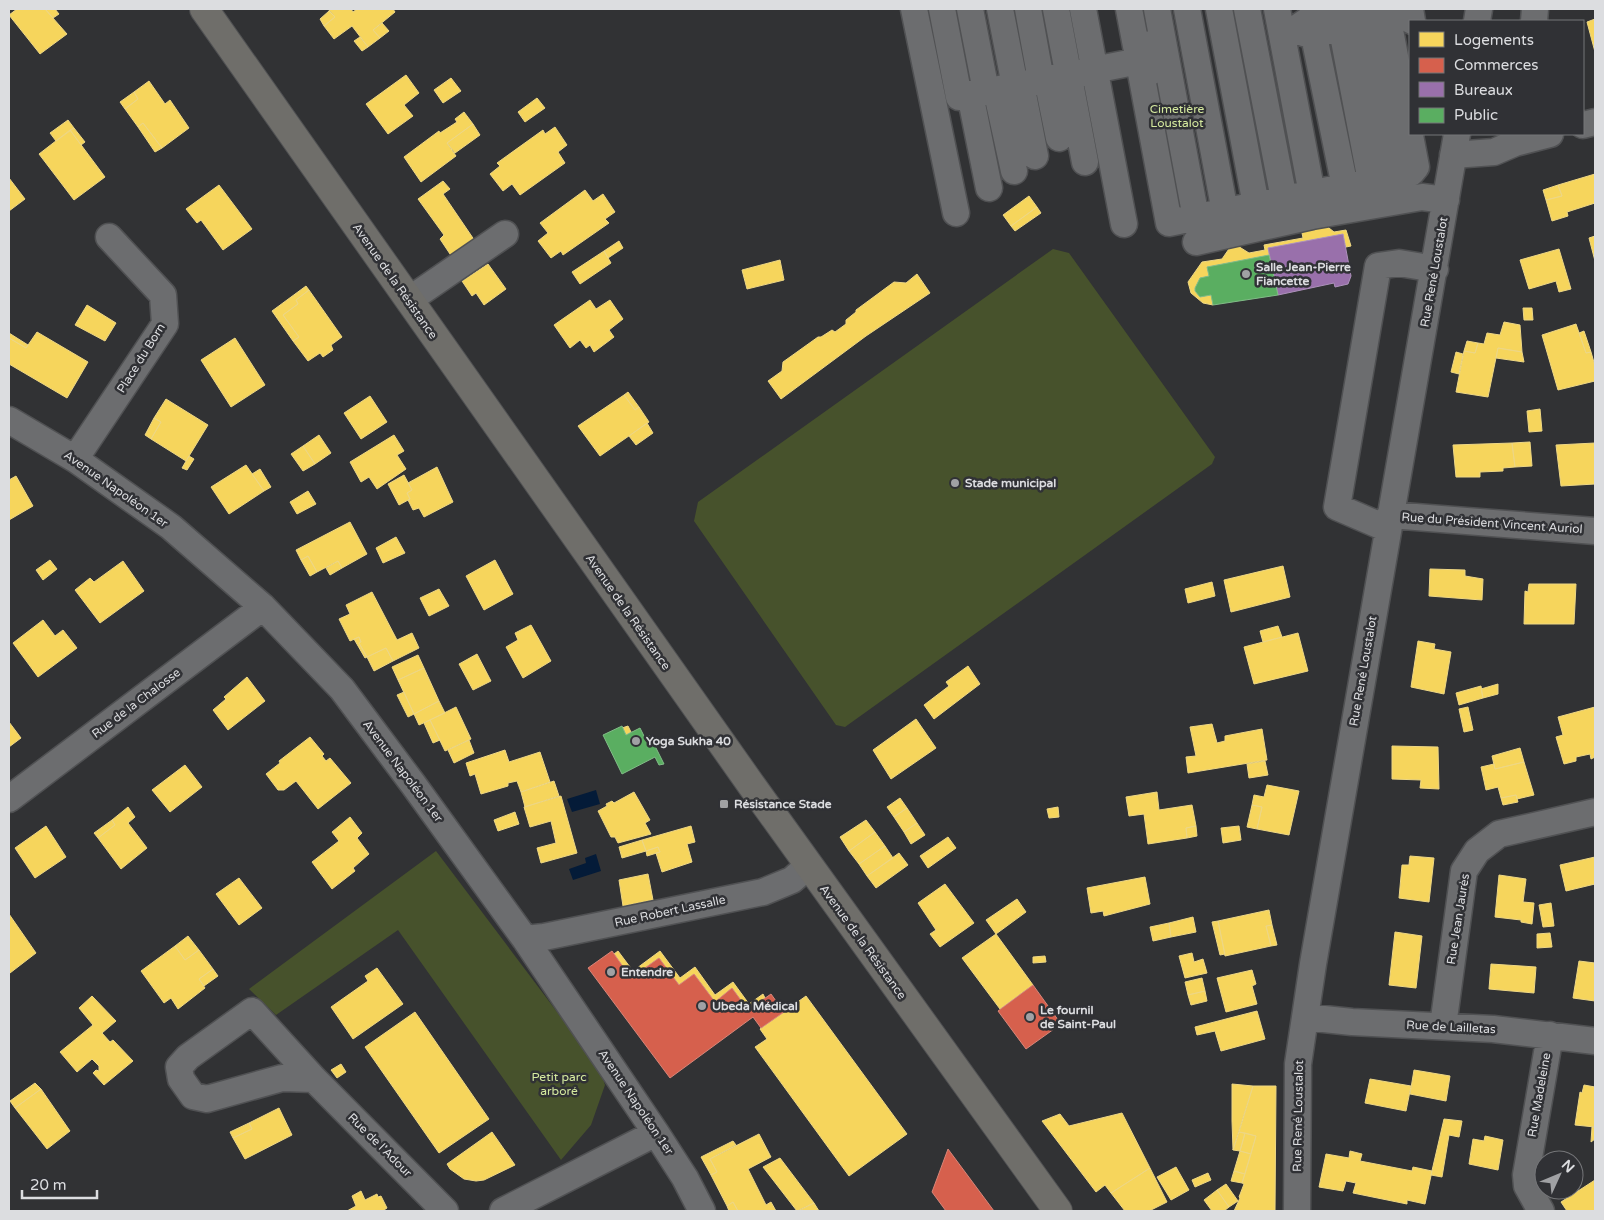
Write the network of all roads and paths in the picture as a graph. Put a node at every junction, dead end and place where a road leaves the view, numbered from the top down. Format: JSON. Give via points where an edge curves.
{"nodes":[{"id":1,"x":204,"y":9,"type":"edge"},
{"id":2,"x":914,"y":9,"type":"edge"},
{"id":3,"x":942,"y":9,"type":"edge"},
{"id":4,"x":970,"y":9,"type":"edge"},
{"id":5,"x":1000,"y":9,"type":"edge"},
{"id":6,"x":1028,"y":9,"type":"edge"},
{"id":7,"x":1056,"y":9,"type":"edge"},
{"id":8,"x":1083,"y":9,"type":"edge"},
{"id":9,"x":1111,"y":9,"type":"edge"},
{"id":10,"x":1129,"y":9,"type":"edge"},
{"id":11,"x":1157,"y":9,"type":"edge"},
{"id":12,"x":1187,"y":9,"type":"edge"},
{"id":13,"x":1219,"y":9,"type":"edge"},
{"id":14,"x":1247,"y":9,"type":"edge"},
{"id":15,"x":1370,"y":12,"type":"edge"},
{"id":16,"x":1409,"y":20,"type":"edge"},
{"id":17,"x":1299,"y":22,"type":"edge"},
{"id":18,"x":1253,"y":38,"type":"junction"},
{"id":19,"x":1226,"y":44,"type":"junction"},
{"id":20,"x":1194,"y":50,"type":"junction"},
{"id":21,"x":1141,"y":60,"type":"junction"},
{"id":22,"x":1095,"y":70,"type":"junction"},
{"id":23,"x":1012,"y":86,"type":"junction"},
{"id":24,"x":933,"y":102,"type":"junction"},
{"id":25,"x":1542,"y":135,"type":"edge"},
{"id":26,"x":1059,"y":138,"type":"dead end"},
{"id":27,"x":1516,"y":138,"type":"edge"},
{"id":28,"x":1455,"y":144,"type":"edge"},
{"id":29,"x":1035,"y":156,"type":"dead end"},
{"id":30,"x":1085,"y":162,"type":"dead end"},
{"id":31,"x":1014,"y":171,"type":"dead end"},
{"id":32,"x":1344,"y":187,"type":"junction"},
{"id":33,"x":989,"y":188,"type":"dead end"},
{"id":34,"x":1312,"y":194,"type":"junction"},
{"id":35,"x":1284,"y":199,"type":"junction"},
{"id":36,"x":1446,"y":200,"type":"junction"},
{"id":37,"x":1256,"y":205,"type":"junction"},
{"id":38,"x":1225,"y":212,"type":"junction"},
{"id":39,"x":956,"y":213,"type":"dead end"},
{"id":40,"x":1124,"y":224,"type":"dead end"},
{"id":41,"x":1152,"y":225,"type":"dead end"},
{"id":42,"x":1196,"y":230,"type":"junction"},
{"id":43,"x":505,"y":234,"type":"dead end"},
{"id":44,"x":109,"y":237,"type":"dead end"},
{"id":45,"x":1435,"y":269,"type":"junction"},
{"id":46,"x":409,"y":300,"type":"junction"},
{"id":47,"x":9,"y":420,"type":"edge"},
{"id":48,"x":75,"y":459,"type":"junction"},
{"id":49,"x":1389,"y":522,"type":"junction"},
{"id":50,"x":1595,"y":531,"type":"edge"},
{"id":51,"x":264,"y":607,"type":"junction"},
{"id":52,"x":9,"y":799,"type":"edge"},
{"id":53,"x":1595,"y":812,"type":"edge"},
{"id":54,"x":808,"y":866,"type":"junction"},
{"id":55,"x":525,"y":939,"type":"junction"},
{"id":56,"x":1305,"y":1017,"type":"junction"},
{"id":57,"x":1442,"y":1026,"type":"junction"},
{"id":58,"x":1550,"y":1035,"type":"junction"},
{"id":59,"x":1595,"y":1041,"type":"edge"},
{"id":60,"x":314,"y":1079,"type":"junction"},
{"id":61,"x":656,"y":1132,"type":"junction"},
{"id":62,"x":446,"y":1211,"type":"edge"},
{"id":63,"x":503,"y":1211,"type":"edge"},
{"id":64,"x":702,"y":1211,"type":"edge"},
{"id":65,"x":1058,"y":1211,"type":"edge"},
{"id":66,"x":1297,"y":1211,"type":"edge"},
{"id":67,"x":1541,"y":1211,"type":"edge"}],
"edges":[{"from":1,"to":46,"type":"main road","name":"Avenue de la Résistance"},
{"from":2,"to":24,"type":"street"},
{"from":3,"to":23,"type":"street"},
{"from":4,"to":23,"type":"street"},
{"from":5,"to":23,"type":"street"},
{"from":6,"to":23,"type":"street"},
{"from":7,"to":23,"type":"street"},
{"from":8,"to":22,"type":"street"},
{"from":9,"to":21,"type":"street"},
{"from":10,"to":21,"type":"street","via":[[1136,46],[1144,44]]},
{"from":11,"to":21,"type":"street"},
{"from":12,"to":20,"type":"street"},
{"from":13,"to":19,"type":"street"},
{"from":14,"to":18,"type":"street"},
{"from":15,"to":16,"type":"street"},
{"from":15,"to":17,"type":"street","via":[[1319,16]]},
{"from":15,"to":32,"type":"street","via":[[1382,179]]},
{"from":17,"to":18,"type":"street"},
{"from":17,"to":32,"type":"street"},
{"from":17,"to":34,"type":"street"},
{"from":18,"to":19,"type":"street"},
{"from":18,"to":35,"type":"street"},
{"from":19,"to":20,"type":"street"},
{"from":19,"to":37,"type":"street"},
{"from":20,"to":21,"type":"street"},
{"from":20,"to":38,"type":"street"},
{"from":21,"to":22,"type":"street"},
{"from":21,"to":41,"type":"street"},
{"from":21,"to":42,"type":"street"},
{"from":22,"to":23,"type":"street"},
{"from":22,"to":40,"type":"street"},
{"from":23,"to":24,"type":"street"},
{"from":23,"to":26,"type":"street"},
{"from":23,"to":29,"type":"street"},
{"from":23,"to":30,"type":"street"},
{"from":23,"to":31,"type":"street"},
{"from":23,"to":33,"type":"street"},
{"from":24,"to":39,"type":"street"},
{"from":25,"to":27,"type":"street"},
{"from":27,"to":28,"type":"street","via":[[1494,152]]},
{"from":28,"to":36,"type":"street","name":"Rue René Loustalot"},
{"from":32,"to":34,"type":"street"},
{"from":34,"to":35,"type":"street"},
{"from":35,"to":37,"type":"street"},
{"from":36,"to":42,"type":"street","via":[[1422,197],[1312,216]]},
{"from":36,"to":45,"type":"street","name":"Rue René Loustalot"},
{"from":37,"to":38,"type":"street"},
{"from":38,"to":42,"type":"street"},
{"from":43,"to":46,"type":"street"},
{"from":44,"to":48,"type":"street","name":"Place du Born","via":[[163,295],[165,324]]},
{"from":45,"to":49,"type":"street","name":"Rue René Loustalot"},
{"from":45,"to":49,"type":"street","name":"Rue du Président Vincent Auriol","via":[[1399,263],[1378,266],[1337,507]]},
{"from":46,"to":54,"type":"main road","name":"Avenue de la Résistance"},
{"from":47,"to":48,"type":"street","name":"Avenue Napoléon 1er"},
{"from":48,"to":51,"type":"street","name":"Avenue Napoléon 1er","via":[[171,527]]},
{"from":49,"to":50,"type":"street","name":"Rue du Président Vincent Auriol"},
{"from":49,"to":56,"type":"street","name":"Rue René Loustalot"},
{"from":51,"to":52,"type":"street","name":"Rue de la Chalosse"},
{"from":51,"to":55,"type":"street","name":"Avenue Napoléon 1er","via":[[342,690]]},
{"from":53,"to":57,"type":"street","name":"Rue Jean Jaurès","via":[[1499,834],[1477,851],[1464,871]]},
{"from":54,"to":55,"type":"street","name":"Rue Robert Lassalle","via":[[792,880],[763,892]]},
{"from":54,"to":65,"type":"main road","name":"Avenue de la Résistance"},
{"from":55,"to":61,"type":"street","name":"Avenue Napoléon 1er"},
{"from":56,"to":57,"type":"street","name":"Rue de Lailletas"},
{"from":56,"to":66,"type":"street","name":"Rue René Loustalot","via":[[1298,1064]]},
{"from":57,"to":58,"type":"street","name":"Rue de Lailletas"},
{"from":58,"to":59,"type":"street","name":"Rue de Lailletas"},
{"from":58,"to":67,"type":"street","name":"Rue Madeleine","via":[[1526,1175],[1527,1186]]},
{"from":60,"to":60,"type":"street","name":"Rue de l'Adour","via":[[252,1012],[188,1057],[179,1067],[181,1079],[193,1096],[207,1099],[282,1078]]},
{"from":60,"to":62,"type":"street","name":"Rue de l'Adour"},
{"from":61,"to":63,"type":"street"},
{"from":61,"to":64,"type":"street","name":"Avenue Napoléon 1er"}]}
